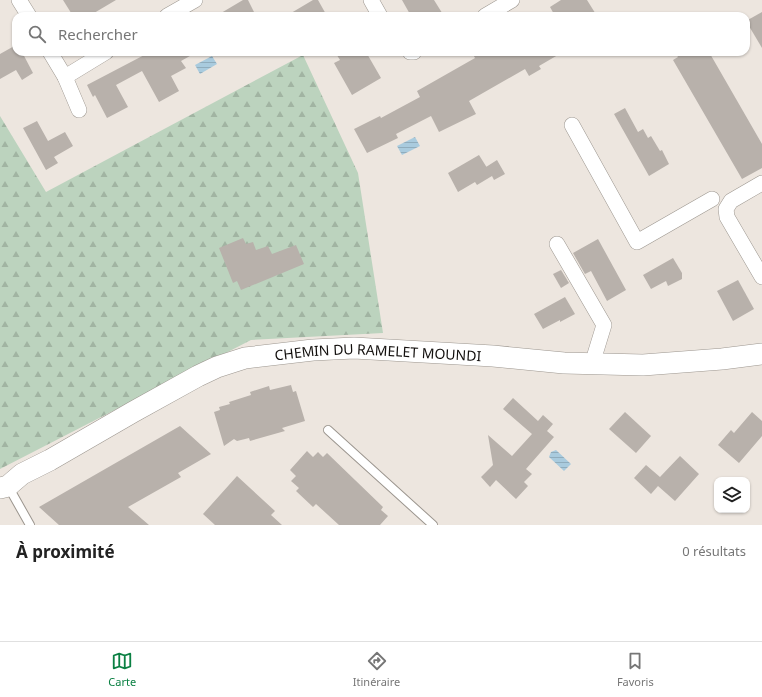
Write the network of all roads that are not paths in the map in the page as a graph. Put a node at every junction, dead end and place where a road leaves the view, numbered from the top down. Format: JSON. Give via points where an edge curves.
{"nodes":[{"id":1,"x":19,"y":0,"type":"edge"},
{"id":2,"x":194,"y":0,"type":"edge"},
{"id":3,"x":371,"y":0,"type":"edge"},
{"id":4,"x":512,"y":0,"type":"edge"},
{"id":5,"x":26,"y":12,"type":"edge"},
{"id":6,"x":174,"y":12,"type":"edge"},
{"id":7,"x":378,"y":12,"type":"edge"},
{"id":8,"x":492,"y":12,"type":"edge"},
{"id":9,"x":52,"y":56,"type":"edge"},
{"id":10,"x":99,"y":56,"type":"edge"},
{"id":11,"x":65,"y":77,"type":"junction"},
{"id":12,"x":79,"y":110,"type":"dead end"},
{"id":13,"x":572,"y":125,"type":"dead end"},
{"id":14,"x":762,"y":183,"type":"edge"},
{"id":15,"x":712,"y":199,"type":"dead end"},
{"id":16,"x":556,"y":244,"type":"dead end"},
{"id":17,"x":758,"y":262,"type":"edge"},
{"id":18,"x":762,"y":277,"type":"edge"},
{"id":19,"x":762,"y":354,"type":"edge"},
{"id":20,"x":592,"y":364,"type":"junction"},
{"id":21,"x":328,"y":430,"type":"dead end"},
{"id":22,"x":7,"y":481,"type":"edge"},
{"id":23,"x":30,"y":525,"type":"edge"},
{"id":24,"x":433,"y":525,"type":"edge"}],
"edges":[{"from":1,"to":5,"type":"street"},
{"from":2,"to":6,"type":"street"},
{"from":3,"to":7,"type":"street"},
{"from":4,"to":8,"type":"street"},
{"from":9,"to":11,"type":"street"},
{"from":10,"to":11,"type":"street"},
{"from":11,"to":12,"type":"street"},
{"from":13,"to":15,"type":"street","via":[[637,242]]},
{"from":14,"to":17,"type":"street","via":[[726,206],[727,217]]},
{"from":16,"to":20,"type":"street","via":[[604,324]]},
{"from":17,"to":18,"type":"street"},
{"from":19,"to":20,"type":"main road","name":"CHEMIN DU RAMELET MOUNDI","via":[[643,365]]},
{"from":20,"to":22,"type":"main road","name":"CHEMIN DU RAMELET MOUNDI","via":[[354,348],[245,358],[198,376],[50,460]]},
{"from":21,"to":24,"type":"lane"},
{"from":22,"to":23,"type":"lane"}]}
